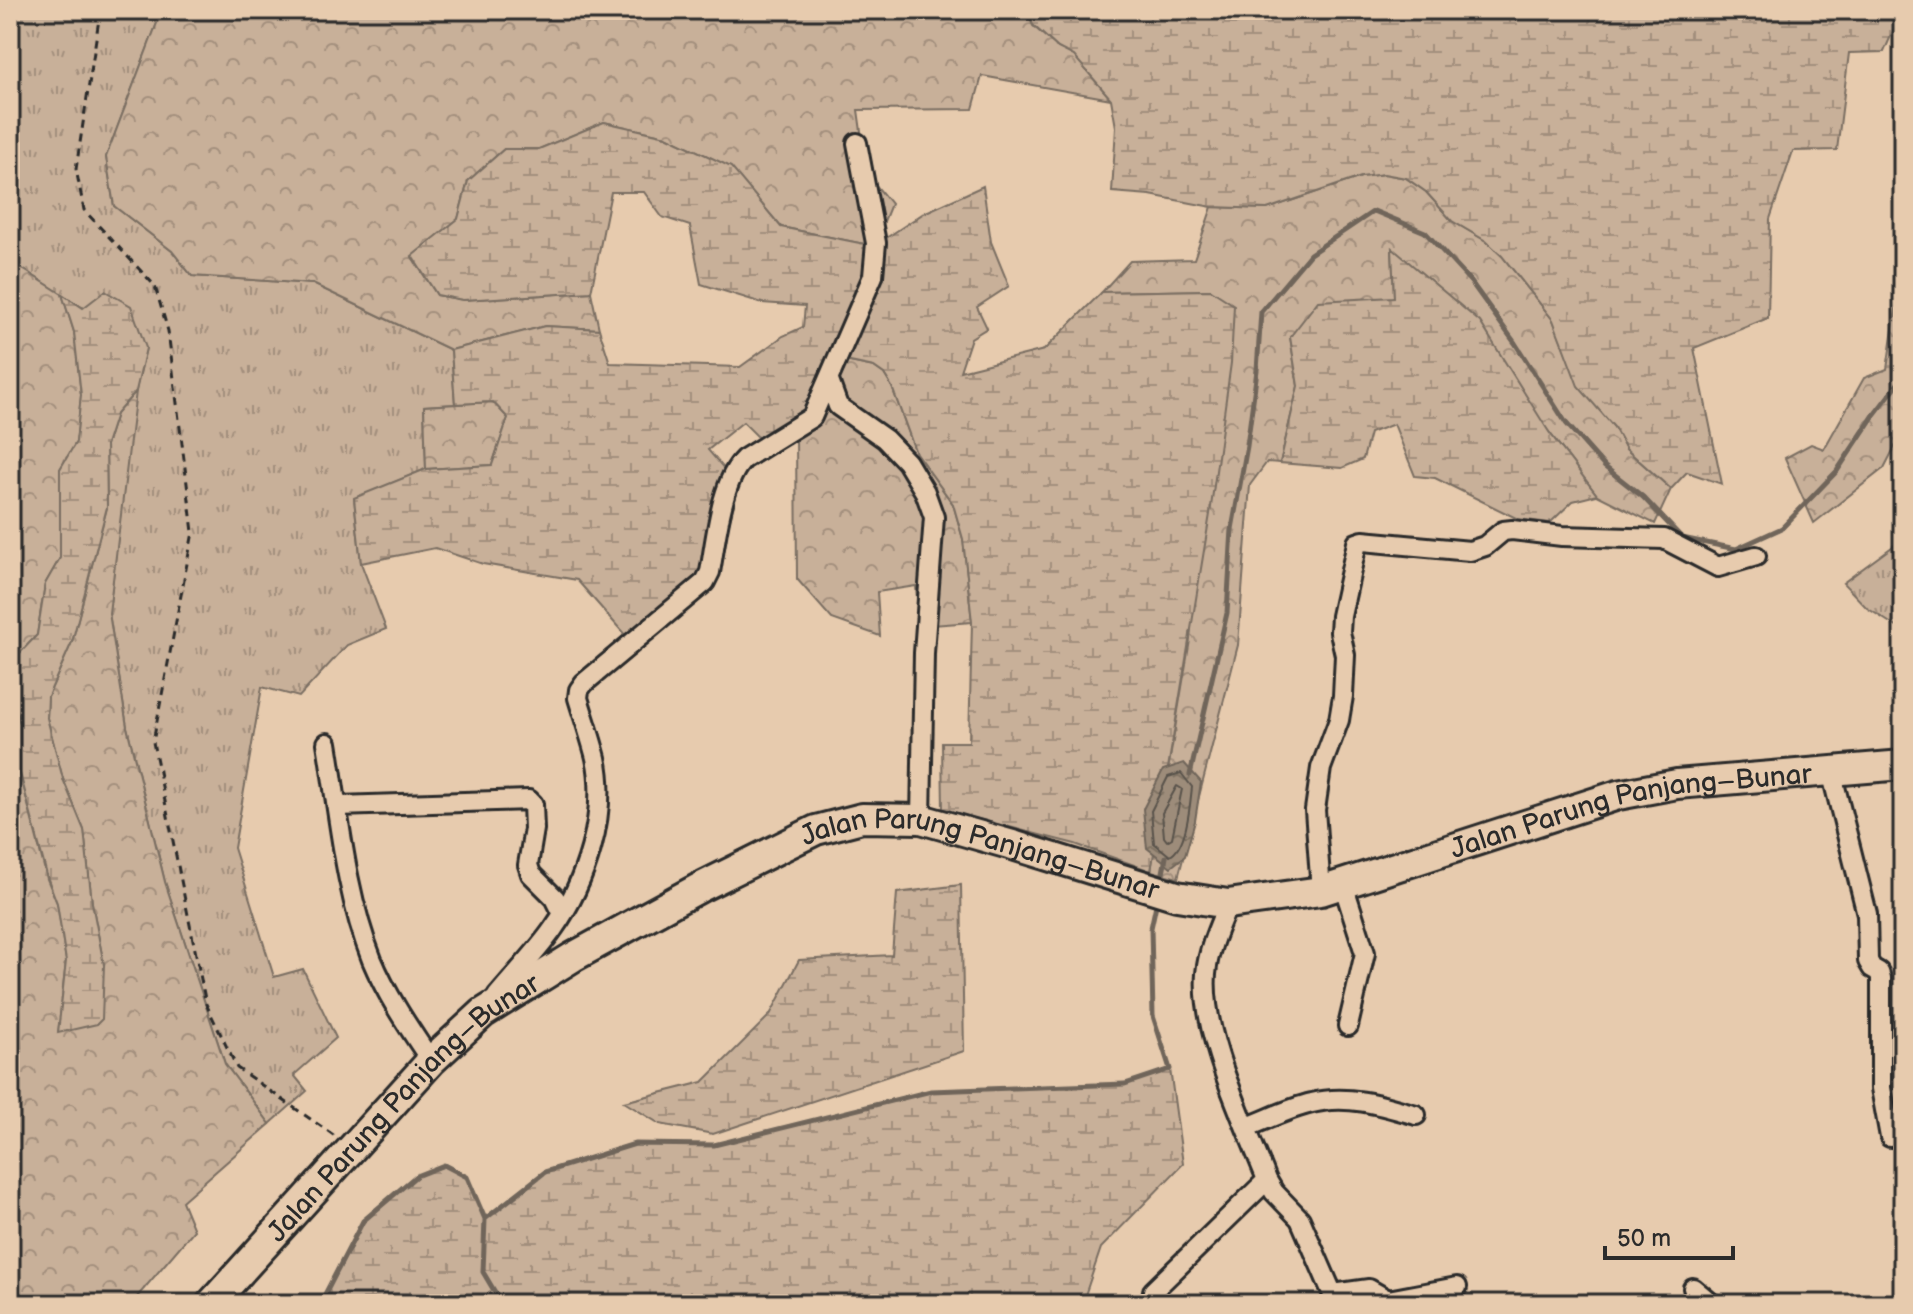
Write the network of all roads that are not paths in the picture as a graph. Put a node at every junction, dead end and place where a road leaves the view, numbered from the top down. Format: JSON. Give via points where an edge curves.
{"nodes":[{"id":1,"x":857,"y":143,"type":"dead end"},
{"id":2,"x":829,"y":381,"type":"junction"},
{"id":3,"x":1756,"y":556,"type":"dead end"},
{"id":4,"x":327,"y":743,"type":"dead end"},
{"id":5,"x":1903,"y":765,"type":"edge"},
{"id":6,"x":1831,"y":771,"type":"junction"},
{"id":7,"x":338,"y":806,"type":"junction"},
{"id":8,"x":921,"y":819,"type":"junction"},
{"id":9,"x":1332,"y":887,"type":"junction"},
{"id":10,"x":1228,"y":904,"type":"junction"},
{"id":11,"x":563,"y":914,"type":"junction"},
{"id":12,"x":483,"y":1013,"type":"junction"},
{"id":13,"x":1348,"y":1026,"type":"dead end"},
{"id":14,"x":431,"y":1061,"type":"junction"},
{"id":15,"x":1416,"y":1115,"type":"dead end"},
{"id":16,"x":1247,"y":1127,"type":"junction"},
{"id":17,"x":1890,"y":1137,"type":"dead end"},
{"id":18,"x":1267,"y":1180,"type":"junction"},
{"id":19,"x":1457,"y":1287,"type":"dead end"},
{"id":20,"x":1693,"y":1288,"type":"dead end"},
{"id":21,"x":1335,"y":1299,"type":"edge"},
{"id":22,"x":216,"y":1302,"type":"edge"},
{"id":23,"x":1151,"y":1304,"type":"edge"},
{"id":24,"x":1712,"y":1304,"type":"edge"}],
"edges":[{"from":1,"to":2,"type":"street","via":[[876,243],[873,276]]},
{"from":2,"to":8,"type":"street","via":[[838,406],[907,462],[934,517],[924,653]]},
{"from":2,"to":11,"type":"street","via":[[812,417],[736,467],[705,582],[579,690],[596,758],[597,812],[586,866]]},
{"from":3,"to":9,"type":"street","via":[[1718,567],[1664,539],[1512,530],[1470,551],[1357,543],[1341,616],[1343,696],[1321,768],[1315,810]]},
{"from":4,"to":7,"type":"street"},
{"from":5,"to":6,"type":"main road","name":"Jalan Parung Panjang–Bunar"},
{"from":6,"to":9,"type":"main road","name":"Jalan Parung Panjang–Bunar","via":[[1677,784],[1618,795]]},
{"from":6,"to":17,"type":"street","via":[[1867,914],[1868,961],[1881,978],[1881,1088]]},
{"from":7,"to":11,"type":"street","via":[[529,800],[534,829],[528,865]]},
{"from":7,"to":14,"type":"street","via":[[354,899],[372,960],[399,1015]]},
{"from":8,"to":10,"type":"main road","name":"Jalan Parung Panjang–Bunar","via":[[1177,896]]},
{"from":8,"to":12,"type":"main road","name":"Jalan Parung Panjang–Bunar","via":[[862,818],[816,830],[573,957]]},
{"from":9,"to":10,"type":"main road","name":"Jalan Parung Panjang–Bunar"},
{"from":9,"to":13,"type":"street","via":[[1365,953]]},
{"from":10,"to":16,"type":"street","via":[[1212,945],[1205,993],[1220,1059]]},
{"from":11,"to":12,"type":"street"},
{"from":12,"to":14,"type":"main road","name":"Jalan Parung Panjang–Bunar"},
{"from":14,"to":22,"type":"main road","name":"Jalan Parung Panjang–Bunar"},
{"from":15,"to":16,"type":"street","via":[[1345,1099],[1312,1102]]},
{"from":16,"to":18,"type":"street"},
{"from":18,"to":21,"type":"street","via":[[1300,1219]]},
{"from":18,"to":23,"type":"street","via":[[1153,1291]]},
{"from":19,"to":21,"type":"street","via":[[1388,1300],[1369,1289]]},
{"from":20,"to":24,"type":"street"}]}
